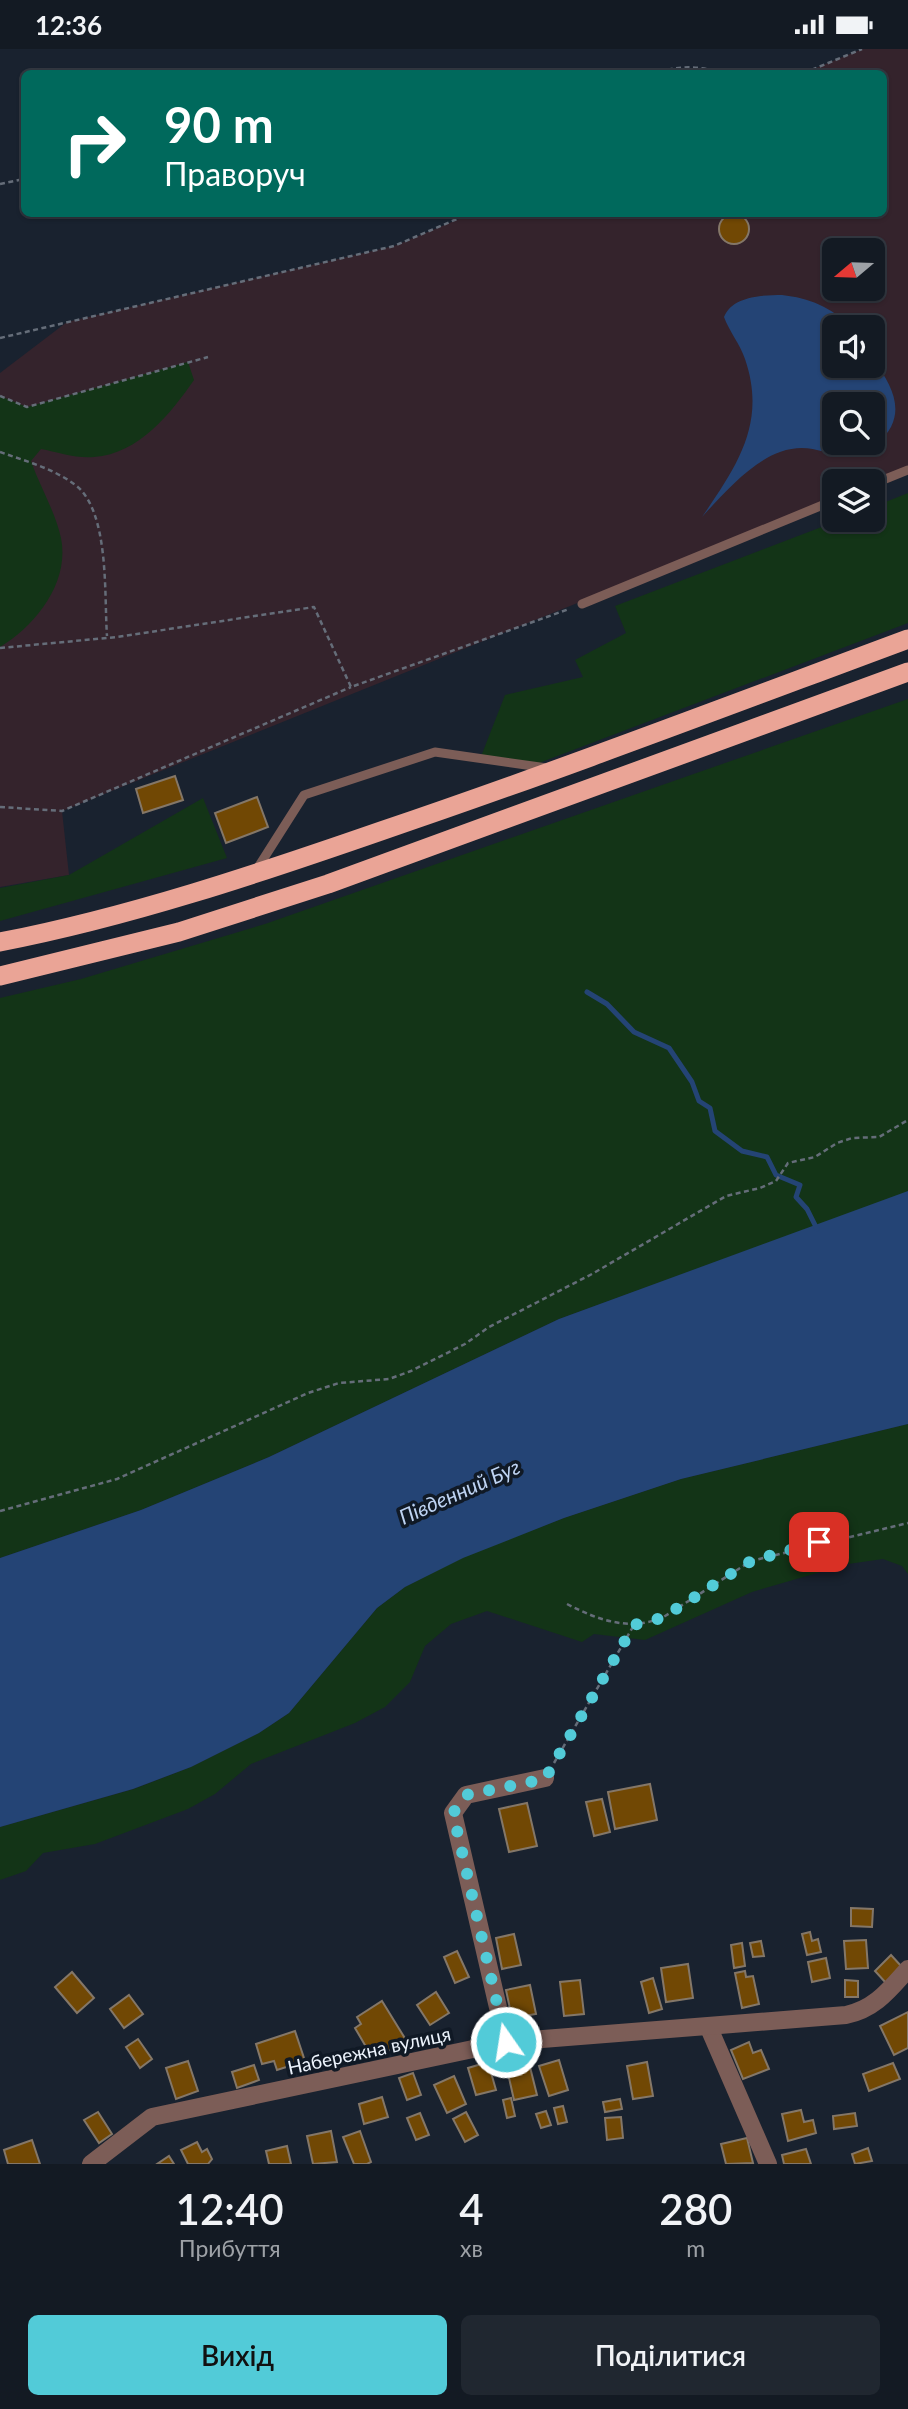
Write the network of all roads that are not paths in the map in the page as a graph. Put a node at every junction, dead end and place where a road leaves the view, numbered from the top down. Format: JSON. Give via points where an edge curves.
{"nodes":[{"id":1,"x":908,"y":470,"type":"edge"},
{"id":2,"x":885,"y":479,"type":"edge"},
{"id":3,"x":822,"y":505,"type":"edge"},
{"id":4,"x":582,"y":604,"type":"road end"},
{"id":5,"x":908,"y":639,"type":"edge"},
{"id":6,"x":908,"y":672,"type":"edge"},
{"id":7,"x":556,"y":769,"type":"junction"},
{"id":8,"x":318,"y":853,"type":"junction"},
{"id":9,"x":254,"y":873,"type":"junction"},
{"id":10,"x":328,"y":884,"type":"junction"},
{"id":11,"x":0,"y":942,"type":"edge"},
{"id":12,"x":0,"y":976,"type":"edge"},
{"id":13,"x":545,"y":1779,"type":"road end"},
{"id":14,"x":908,"y":1969,"type":"edge"},
{"id":15,"x":709,"y":2028,"type":"junction"},
{"id":16,"x":506,"y":2042,"type":"junction"},
{"id":17,"x":91,"y":2164,"type":"edge"},
{"id":18,"x":768,"y":2164,"type":"edge"}],
"edges":[{"from":1,"to":2,"type":"lane"},
{"from":3,"to":4,"type":"lane"},
{"from":5,"to":7,"type":"highway"},
{"from":6,"to":10,"type":"highway"},
{"from":7,"to":8,"type":"highway"},
{"from":7,"to":9,"type":"lane","via":[[435,752],[304,795]]},
{"from":8,"to":9,"type":"highway"},
{"from":8,"to":10,"type":"highway"},
{"from":9,"to":11,"type":"highway"},
{"from":10,"to":12,"type":"highway","via":[[179,932]]},
{"from":13,"to":16,"type":"street","via":[[466,1795],[453,1813]]},
{"from":14,"to":15,"type":"street","name":"Набережна вулиця","via":[[877,2003],[862,2012]]},
{"from":15,"to":16,"type":"street","name":"Набережна вулиця"},
{"from":15,"to":18,"type":"street"},
{"from":16,"to":17,"type":"street","name":"Набережна вулиця","via":[[152,2117]]}]}
